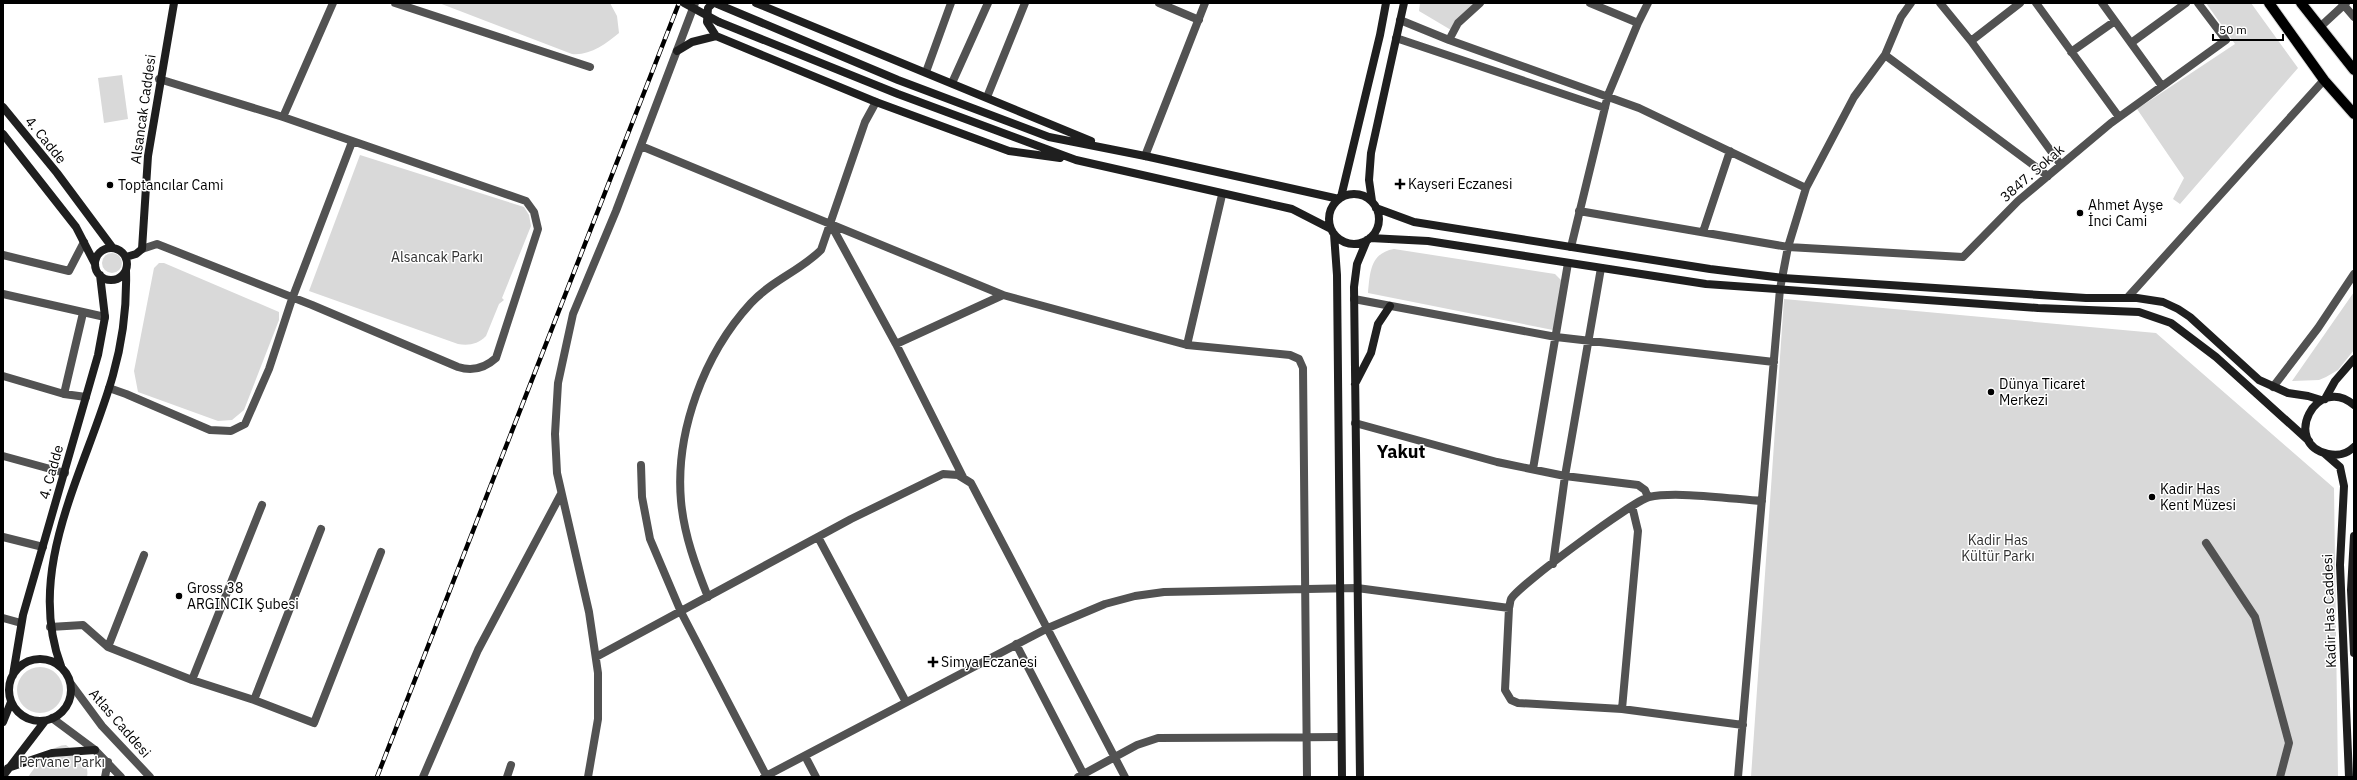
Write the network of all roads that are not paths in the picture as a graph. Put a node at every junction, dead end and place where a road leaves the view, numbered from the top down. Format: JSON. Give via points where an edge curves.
{"nodes":[{"id":1,"x":174,"y":3,"type":"edge"},
{"id":2,"x":333,"y":3,"type":"edge"},
{"id":3,"x":395,"y":3,"type":"edge"},
{"id":4,"x":684,"y":3,"type":"edge"},
{"id":5,"x":695,"y":3,"type":"edge"},
{"id":6,"x":714,"y":3,"type":"edge"},
{"id":7,"x":756,"y":3,"type":"edge"},
{"id":8,"x":951,"y":3,"type":"edge"},
{"id":9,"x":988,"y":3,"type":"edge"},
{"id":10,"x":1025,"y":3,"type":"edge"},
{"id":11,"x":1159,"y":3,"type":"edge"},
{"id":12,"x":1205,"y":3,"type":"edge"},
{"id":13,"x":1386,"y":3,"type":"edge"},
{"id":14,"x":1404,"y":3,"type":"edge"},
{"id":15,"x":1480,"y":3,"type":"edge"},
{"id":16,"x":1590,"y":3,"type":"edge"},
{"id":17,"x":1648,"y":3,"type":"edge"},
{"id":18,"x":1911,"y":3,"type":"edge"},
{"id":19,"x":1940,"y":3,"type":"edge"},
{"id":20,"x":2020,"y":3,"type":"edge"},
{"id":21,"x":2036,"y":3,"type":"edge"},
{"id":22,"x":2102,"y":3,"type":"edge"},
{"id":23,"x":2186,"y":3,"type":"edge"},
{"id":24,"x":2198,"y":3,"type":"edge"},
{"id":25,"x":2269,"y":3,"type":"edge"},
{"id":26,"x":2301,"y":3,"type":"edge"},
{"id":27,"x":2344,"y":4,"type":"edge"},
{"id":28,"x":2354,"y":17,"type":"edge"},
{"id":29,"x":1198,"y":20,"type":"junction"},
{"id":30,"x":1400,"y":20,"type":"junction"},
{"id":31,"x":2115,"y":21,"type":"junction"},
{"id":32,"x":1638,"y":23,"type":"junction"},
{"id":33,"x":2320,"y":27,"type":"junction"},
{"id":34,"x":716,"y":36,"type":"junction"},
{"id":35,"x":1396,"y":38,"type":"junction"},
{"id":36,"x":1449,"y":40,"type":"junction"},
{"id":37,"x":1970,"y":41,"type":"junction"},
{"id":38,"x":2131,"y":43,"type":"junction"},
{"id":39,"x":677,"y":51,"type":"junction"},
{"id":40,"x":2071,"y":52,"type":"junction"},
{"id":41,"x":1885,"y":55,"type":"junction"},
{"id":42,"x":590,"y":67,"type":"dead end"},
{"id":43,"x":2354,"y":70,"type":"edge"},
{"id":44,"x":926,"y":72,"type":"junction"},
{"id":45,"x":159,"y":79,"type":"junction"},
{"id":46,"x":2324,"y":80,"type":"junction"},
{"id":47,"x":952,"y":83,"type":"junction"},
{"id":48,"x":2162,"y":86,"type":"junction"},
{"id":49,"x":1608,"y":96,"type":"junction"},
{"id":50,"x":987,"y":97,"type":"junction"},
{"id":51,"x":876,"y":102,"type":"junction"},
{"id":52,"x":3,"y":107,"type":"edge"},
{"id":53,"x":1605,"y":108,"type":"junction"},
{"id":54,"x":2354,"y":114,"type":"edge"},
{"id":55,"x":282,"y":117,"type":"junction"},
{"id":56,"x":2119,"y":117,"type":"junction"},
{"id":57,"x":3,"y":134,"type":"edge"},
{"id":58,"x":352,"y":142,"type":"junction"},
{"id":59,"x":641,"y":146,"type":"junction"},
{"id":60,"x":1106,"y":148,"type":"junction"},
{"id":61,"x":1730,"y":151,"type":"junction"},
{"id":62,"x":1145,"y":156,"type":"junction"},
{"id":63,"x":1076,"y":160,"type":"junction"},
{"id":64,"x":2061,"y":165,"type":"junction"},
{"id":65,"x":2048,"y":176,"type":"junction"},
{"id":66,"x":1806,"y":188,"type":"junction"},
{"id":67,"x":1222,"y":194,"type":"junction"},
{"id":68,"x":1340,"y":198,"type":"junction"},
{"id":69,"x":1374,"y":205,"type":"junction"},
{"id":70,"x":1579,"y":211,"type":"junction"},
{"id":71,"x":830,"y":222,"type":"junction"},
{"id":72,"x":1332,"y":231,"type":"junction"},
{"id":73,"x":1703,"y":232,"type":"junction"},
{"id":74,"x":1368,"y":239,"type":"junction"},
{"id":75,"x":84,"y":242,"type":"junction"},
{"id":76,"x":112,"y":247,"type":"junction"},
{"id":77,"x":1571,"y":247,"type":"junction"},
{"id":78,"x":1788,"y":247,"type":"junction"},
{"id":79,"x":142,"y":248,"type":"junction"},
{"id":80,"x":3,"y":255,"type":"edge"},
{"id":81,"x":126,"y":257,"type":"junction"},
{"id":82,"x":1568,"y":263,"type":"junction"},
{"id":83,"x":95,"y":264,"type":"junction"},
{"id":84,"x":1601,"y":268,"type":"junction"},
{"id":85,"x":126,"y":270,"type":"junction"},
{"id":86,"x":2354,"y":274,"type":"edge"},
{"id":87,"x":100,"y":275,"type":"junction"},
{"id":88,"x":1783,"y":278,"type":"junction"},
{"id":89,"x":1780,"y":289,"type":"junction"},
{"id":90,"x":3,"y":294,"type":"edge"},
{"id":91,"x":1003,"y":295,"type":"junction"},
{"id":92,"x":2128,"y":297,"type":"junction"},
{"id":93,"x":292,"y":298,"type":"junction"},
{"id":94,"x":1354,"y":299,"type":"junction"},
{"id":95,"x":1390,"y":306,"type":"junction"},
{"id":96,"x":83,"y":313,"type":"junction"},
{"id":97,"x":105,"y":317,"type":"junction"},
{"id":98,"x":1556,"y":337,"type":"junction"},
{"id":99,"x":1589,"y":341,"type":"junction"},
{"id":100,"x":896,"y":344,"type":"junction"},
{"id":101,"x":1187,"y":346,"type":"junction"},
{"id":102,"x":2354,"y":359,"type":"edge"},
{"id":103,"x":1774,"y":362,"type":"junction"},
{"id":104,"x":3,"y":376,"type":"edge"},
{"id":105,"x":1355,"y":384,"type":"junction"},
{"id":106,"x":2273,"y":387,"type":"junction"},
{"id":107,"x":109,"y":388,"type":"junction"},
{"id":108,"x":64,"y":394,"type":"junction"},
{"id":109,"x":86,"y":397,"type":"junction"},
{"id":110,"x":2323,"y":400,"type":"junction"},
{"id":111,"x":2354,"y":405,"type":"edge"},
{"id":112,"x":1355,"y":423,"type":"junction"},
{"id":113,"x":2309,"y":441,"type":"junction"},
{"id":114,"x":2354,"y":447,"type":"edge"},
{"id":115,"x":2324,"y":453,"type":"junction"},
{"id":116,"x":3,"y":456,"type":"edge"},
{"id":117,"x":641,"y":465,"type":"dead end"},
{"id":118,"x":1533,"y":469,"type":"junction"},
{"id":119,"x":65,"y":473,"type":"junction"},
{"id":120,"x":1565,"y":476,"type":"junction"},
{"id":121,"x":963,"y":477,"type":"junction"},
{"id":122,"x":562,"y":494,"type":"junction"},
{"id":123,"x":1648,"y":498,"type":"junction"},
{"id":124,"x":1762,"y":501,"type":"junction"},
{"id":125,"x":262,"y":505,"type":"dead end"},
{"id":126,"x":1632,"y":506,"type":"junction"},
{"id":127,"x":321,"y":529,"type":"dead end"},
{"id":128,"x":2354,"y":536,"type":"edge"},
{"id":129,"x":3,"y":537,"type":"edge"},
{"id":130,"x":818,"y":537,"type":"junction"},
{"id":131,"x":2206,"y":543,"type":"dead end"},
{"id":132,"x":43,"y":547,"type":"junction"},
{"id":133,"x":381,"y":552,"type":"dead end"},
{"id":134,"x":144,"y":556,"type":"dead end"},
{"id":135,"x":1553,"y":564,"type":"junction"},
{"id":136,"x":1340,"y":588,"type":"junction"},
{"id":137,"x":1357,"y":588,"type":"junction"},
{"id":138,"x":1305,"y":589,"type":"junction"},
{"id":139,"x":708,"y":597,"type":"junction"},
{"id":140,"x":1509,"y":608,"type":"junction"},
{"id":141,"x":681,"y":612,"type":"junction"},
{"id":142,"x":3,"y":618,"type":"edge"},
{"id":143,"x":21,"y":623,"type":"junction"},
{"id":144,"x":50,"y":628,"type":"junction"},
{"id":145,"x":1048,"y":628,"type":"junction"},
{"id":146,"x":1016,"y":644,"type":"junction"},
{"id":147,"x":108,"y":647,"type":"junction"},
{"id":148,"x":2354,"y":653,"type":"edge"},
{"id":149,"x":596,"y":657,"type":"junction"},
{"id":150,"x":61,"y":666,"type":"junction"},
{"id":151,"x":12,"y":675,"type":"junction"},
{"id":152,"x":192,"y":680,"type":"junction"},
{"id":153,"x":71,"y":684,"type":"junction"},
{"id":154,"x":254,"y":700,"type":"junction"},
{"id":155,"x":906,"y":702,"type":"junction"},
{"id":156,"x":7,"y":705,"type":"edge"},
{"id":157,"x":1622,"y":709,"type":"junction"},
{"id":158,"x":49,"y":720,"type":"junction"},
{"id":159,"x":3,"y":722,"type":"edge"},
{"id":160,"x":1743,"y":724,"type":"junction"},
{"id":161,"x":1307,"y":737,"type":"junction"},
{"id":162,"x":1341,"y":737,"type":"junction"},
{"id":163,"x":95,"y":750,"type":"junction"},
{"id":164,"x":805,"y":756,"type":"junction"},
{"id":165,"x":1115,"y":758,"type":"junction"},
{"id":166,"x":108,"y":762,"type":"junction"},
{"id":167,"x":511,"y":765,"type":"dead end"},
{"id":168,"x":8,"y":768,"type":"junction"},
{"id":169,"x":3,"y":776,"type":"edge"},
{"id":170,"x":1082,"y":776,"type":"edge"},
{"id":171,"x":105,"y":777,"type":"edge"},
{"id":172,"x":121,"y":777,"type":"edge"},
{"id":173,"x":150,"y":777,"type":"edge"},
{"id":174,"x":423,"y":777,"type":"edge"},
{"id":175,"x":507,"y":777,"type":"edge"},
{"id":176,"x":588,"y":777,"type":"edge"},
{"id":177,"x":765,"y":777,"type":"edge"},
{"id":178,"x":816,"y":777,"type":"edge"},
{"id":179,"x":1125,"y":777,"type":"edge"},
{"id":180,"x":1307,"y":777,"type":"edge"},
{"id":181,"x":1342,"y":777,"type":"edge"},
{"id":182,"x":1360,"y":777,"type":"edge"},
{"id":183,"x":1738,"y":777,"type":"edge"},
{"id":184,"x":2280,"y":777,"type":"edge"},
{"id":185,"x":2349,"y":777,"type":"edge"}],
"edges":[{"from":1,"to":45,"type":"street","name":"Alsancak Caddesi"},
{"from":2,"to":55,"type":"street"},
{"from":3,"to":42,"type":"street"},
{"from":4,"to":63,"type":"street","bridge":true,"via":[[719,22],[898,94]]},
{"from":5,"to":39,"type":"street"},
{"from":6,"to":34,"type":"street","via":[[708,8],[708,22]]},
{"from":6,"to":60,"type":"street","via":[[1008,123],[1050,137]]},
{"from":7,"to":44,"type":"street"},
{"from":8,"to":44,"type":"street"},
{"from":9,"to":47,"type":"street"},
{"from":10,"to":50,"type":"street"},
{"from":11,"to":29,"type":"street"},
{"from":12,"to":29,"type":"street"},
{"from":13,"to":68,"type":"street","via":[[1379,43]]},
{"from":14,"to":30,"type":"street"},
{"from":15,"to":36,"type":"street","via":[[1458,24]]},
{"from":16,"to":32,"type":"street"},
{"from":17,"to":32,"type":"street"},
{"from":18,"to":41,"type":"street","via":[[1901,17]]},
{"from":19,"to":37,"type":"street"},
{"from":20,"to":37,"type":"street"},
{"from":21,"to":40,"type":"street"},
{"from":22,"to":31,"type":"street"},
{"from":23,"to":38,"type":"street"},
{"from":24,"to":48,"type":"street","name":"3847. Sokak","via":[[2226,40]]},
{"from":25,"to":46,"type":"main road"},
{"from":26,"to":33,"type":"main road"},
{"from":27,"to":28,"type":"street"},
{"from":27,"to":33,"type":"street"},
{"from":29,"to":62,"type":"street"},
{"from":30,"to":35,"type":"street"},
{"from":30,"to":36,"type":"street"},
{"from":31,"to":38,"type":"street"},
{"from":31,"to":40,"type":"street"},
{"from":32,"to":49,"type":"street"},
{"from":33,"to":43,"type":"main road"},
{"from":34,"to":39,"type":"street","via":[[692,42]]},
{"from":34,"to":51,"type":"street"},
{"from":35,"to":53,"type":"street"},
{"from":35,"to":69,"type":"street","via":[[1371,153],[1369,180]]},
{"from":36,"to":49,"type":"street"},
{"from":37,"to":64,"type":"street"},
{"from":38,"to":48,"type":"street"},
{"from":39,"to":59,"type":"street"},
{"from":40,"to":56,"type":"street"},
{"from":41,"to":65,"type":"street"},
{"from":41,"to":66,"type":"street","via":[[1854,97]]},
{"from":44,"to":47,"type":"street"},
{"from":45,"to":55,"type":"street"},
{"from":45,"to":79,"type":"street","name":"Alsancak Caddesi","via":[[148,156]]},
{"from":46,"to":54,"type":"main road"},
{"from":46,"to":92,"type":"street"},
{"from":47,"to":50,"type":"street"},
{"from":48,"to":56,"type":"street","name":"3847. Sokak"},
{"from":49,"to":53,"type":"street"},
{"from":49,"to":61,"type":"street"},
{"from":50,"to":60,"type":"street"},
{"from":51,"to":63,"type":"street","via":[[1009,151]]},
{"from":51,"to":71,"type":"street","via":[[865,122]]},
{"from":52,"to":76,"type":"street","name":"4. Cadde"},
{"from":53,"to":70,"type":"street"},
{"from":55,"to":58,"type":"street"},
{"from":56,"to":64,"type":"street","name":"3847. Sokak"},
{"from":57,"to":75,"type":"street","via":[[76,227]]},
{"from":58,"to":93,"type":"street"},
{"from":58,"to":93,"type":"street","via":[[526,201],[531,206],[537,218],[537,234],[496,358],[482,368],[464,369]]},
{"from":59,"to":71,"type":"street"},
{"from":59,"to":122,"type":"street","via":[[572,314],[563,351],[557,389],[555,434],[557,473]]},
{"from":60,"to":62,"type":"street"},
{"from":61,"to":66,"type":"street"},
{"from":61,"to":73,"type":"street"},
{"from":62,"to":68,"type":"street"},
{"from":63,"to":67,"type":"street"},
{"from":64,"to":65,"type":"street","name":"3847. Sokak"},
{"from":65,"to":78,"type":"street","name":"3847. Sokak","via":[[2018,201],[1963,257]]},
{"from":66,"to":78,"type":"street"},
{"from":67,"to":72,"type":"street","via":[[1292,209]]},
{"from":67,"to":101,"type":"street"},
{"from":68,"to":69,"type":"street","via":[[1358,194]]},
{"from":68,"to":72,"type":"street","via":[[1330,210]]},
{"from":69,"to":74,"type":"street","via":[[1378,224]]},
{"from":69,"to":77,"type":"street","via":[[1414,222]]},
{"from":70,"to":73,"type":"street","name":"3847. Sokak"},
{"from":70,"to":77,"type":"street"},
{"from":71,"to":91,"type":"street"},
{"from":71,"to":100,"type":"street"},
{"from":71,"to":139,"type":"street","via":[[821,250],[804,265],[763,291],[744,310],[714,358],[693,407],[682,461],[681,501],[693,558]]},
{"from":72,"to":74,"type":"street","via":[[1347,243],[1356,244]]},
{"from":72,"to":136,"type":"street","via":[[1337,275]]},
{"from":73,"to":78,"type":"street","name":"3847. Sokak"},
{"from":74,"to":82,"type":"street","name":"Kadir Has Caddesi","via":[[1428,241]]},
{"from":74,"to":94,"type":"street","via":[[1357,264]]},
{"from":75,"to":80,"type":"street","via":[[69,271]]},
{"from":75,"to":83,"type":"street"},
{"from":76,"to":81,"type":"street"},
{"from":76,"to":83,"type":"street","via":[[100,252]]},
{"from":77,"to":88,"type":"street"},
{"from":78,"to":88,"type":"street"},
{"from":79,"to":81,"type":"street","via":[[136,254]]},
{"from":79,"to":93,"type":"street","via":[[157,244]]},
{"from":81,"to":85,"type":"street"},
{"from":82,"to":84,"type":"street","name":"Kadir Has Caddesi"},
{"from":82,"to":98,"type":"street"},
{"from":83,"to":87,"type":"street"},
{"from":84,"to":89,"type":"street","name":"Kadir Has Caddesi","via":[[1706,284]]},
{"from":84,"to":99,"type":"street"},
{"from":85,"to":87,"type":"street","via":[[118,278],[105,278]]},
{"from":85,"to":107,"type":"street","name":"4. Cadde","via":[[125,315]]},
{"from":86,"to":106,"type":"street","via":[[2318,328]]},
{"from":87,"to":97,"type":"street","name":"4. Cadde"},
{"from":88,"to":89,"type":"street"},
{"from":88,"to":92,"type":"street","via":[[2086,298]]},
{"from":89,"to":103,"type":"street"},
{"from":89,"to":113,"type":"street","name":"Kadir Has Caddesi","via":[[2038,308],[2121,310],[2155,316],[2171,323],[2216,357]]},
{"from":90,"to":96,"type":"street"},
{"from":91,"to":100,"type":"street"},
{"from":91,"to":101,"type":"street"},
{"from":92,"to":106,"type":"street","via":[[2163,302],[2178,309],[2258,380]]},
{"from":93,"to":107,"type":"street","via":[[269,369],[245,424],[236,429],[224,432],[210,430]]},
{"from":94,"to":95,"type":"street"},
{"from":94,"to":105,"type":"street"},
{"from":95,"to":98,"type":"street"},
{"from":95,"to":105,"type":"street","via":[[1378,324],[1372,353]]},
{"from":96,"to":97,"type":"street"},
{"from":96,"to":108,"type":"street"},
{"from":97,"to":109,"type":"street","name":"4. Cadde"},
{"from":98,"to":99,"type":"street"},
{"from":98,"to":118,"type":"street"},
{"from":99,"to":103,"type":"street"},
{"from":99,"to":120,"type":"street"},
{"from":100,"to":121,"type":"street"},
{"from":101,"to":138,"type":"street","via":[[1290,355],[1301,362]]},
{"from":102,"to":110,"type":"street"},
{"from":103,"to":124,"type":"street"},
{"from":104,"to":108,"type":"street"},
{"from":105,"to":112,"type":"street"},
{"from":106,"to":110,"type":"street","via":[[2288,393]]},
{"from":107,"to":144,"type":"street","name":"4. Cadde","via":[[53,558],[48,589]]},
{"from":108,"to":109,"type":"street"},
{"from":109,"to":119,"type":"street","name":"4. Cadde"},
{"from":110,"to":111,"type":"street","via":[[2341,398]]},
{"from":110,"to":113,"type":"street","via":[[2308,413],[2306,422]]},
{"from":112,"to":118,"type":"street","via":[[1497,462]]},
{"from":112,"to":137,"type":"street"},
{"from":113,"to":115,"type":"street","name":"Kadir Has Caddesi"},
{"from":114,"to":115,"type":"street","via":[[2343,454]]},
{"from":115,"to":185,"type":"street","name":"Kadir Has Caddesi","via":[[2340,468],[2344,486],[2340,565]]},
{"from":116,"to":119,"type":"street"},
{"from":117,"to":141,"type":"street","via":[[642,497],[650,539]]},
{"from":118,"to":120,"type":"street"},
{"from":119,"to":132,"type":"street","name":"4. Cadde"},
{"from":120,"to":123,"type":"street","via":[[1638,485],[1645,490]]},
{"from":120,"to":135,"type":"street"},
{"from":121,"to":130,"type":"street","via":[[943,474]]},
{"from":121,"to":145,"type":"street","via":[[971,483]]},
{"from":122,"to":149,"type":"street","via":[[589,612]]},
{"from":122,"to":174,"type":"street","via":[[478,650]]},
{"from":123,"to":124,"type":"street","via":[[1702,496]]},
{"from":123,"to":126,"type":"street"},
{"from":124,"to":160,"type":"street"},
{"from":125,"to":152,"type":"street"},
{"from":126,"to":135,"type":"street"},
{"from":126,"to":157,"type":"street","via":[[1638,531]]},
{"from":127,"to":154,"type":"street"},
{"from":128,"to":148,"type":"street","name":"Kadir Has Caddesi","via":[[2351,590]]},
{"from":129,"to":132,"type":"street"},
{"from":130,"to":139,"type":"street"},
{"from":130,"to":155,"type":"street"},
{"from":131,"to":184,"type":"street","via":[[2255,617],[2289,743]]},
{"from":132,"to":143,"type":"street","name":"4. Cadde"},
{"from":133,"to":154,"type":"street","via":[[314,723]]},
{"from":134,"to":147,"type":"street"},
{"from":135,"to":140,"type":"street","via":[[1511,599]]},
{"from":136,"to":137,"type":"street"},
{"from":136,"to":138,"type":"street"},
{"from":136,"to":162,"type":"street"},
{"from":137,"to":140,"type":"street"},
{"from":137,"to":182,"type":"street"},
{"from":138,"to":145,"type":"street","via":[[1150,594],[1105,604]]},
{"from":138,"to":161,"type":"street"},
{"from":139,"to":141,"type":"street"},
{"from":140,"to":157,"type":"street","via":[[1505,674],[1505,690],[1509,698],[1518,703]]},
{"from":141,"to":149,"type":"street"},
{"from":141,"to":177,"type":"street"},
{"from":142,"to":143,"type":"street"},
{"from":143,"to":151,"type":"street","name":"4. Cadde"},
{"from":144,"to":147,"type":"street","via":[[83,625]]},
{"from":144,"to":150,"type":"street","name":"4. Cadde"},
{"from":145,"to":146,"type":"street"},
{"from":145,"to":165,"type":"street"},
{"from":146,"to":155,"type":"street"},
{"from":146,"to":170,"type":"street"},
{"from":147,"to":152,"type":"street"},
{"from":149,"to":176,"type":"street","via":[[598,719]]},
{"from":150,"to":151,"type":"street","via":[[48,660],[35,659],[22,664]]},
{"from":150,"to":153,"type":"street"},
{"from":151,"to":156,"type":"street"},
{"from":152,"to":154,"type":"street"},
{"from":153,"to":158,"type":"street","via":[[68,705]]},
{"from":153,"to":173,"type":"street","name":"Atlas Caddesi","via":[[102,726]]},
{"from":155,"to":164,"type":"street"},
{"from":156,"to":158,"type":"street","via":[[25,717]]},
{"from":156,"to":159,"type":"street"},
{"from":157,"to":160,"type":"street"},
{"from":158,"to":163,"type":"street"},
{"from":158,"to":168,"type":"street"},
{"from":160,"to":183,"type":"street"},
{"from":161,"to":162,"type":"street"},
{"from":161,"to":165,"type":"street","via":[[1158,738],[1137,745]]},
{"from":161,"to":180,"type":"street"},
{"from":162,"to":181,"type":"street"},
{"from":163,"to":166,"type":"street"},
{"from":163,"to":168,"type":"street","via":[[52,753]]},
{"from":164,"to":177,"type":"street"},
{"from":164,"to":178,"type":"street"},
{"from":165,"to":170,"type":"street"},
{"from":165,"to":179,"type":"street"},
{"from":166,"to":171,"type":"street"},
{"from":166,"to":172,"type":"street"},
{"from":167,"to":175,"type":"street"},
{"from":168,"to":169,"type":"street"}]}
